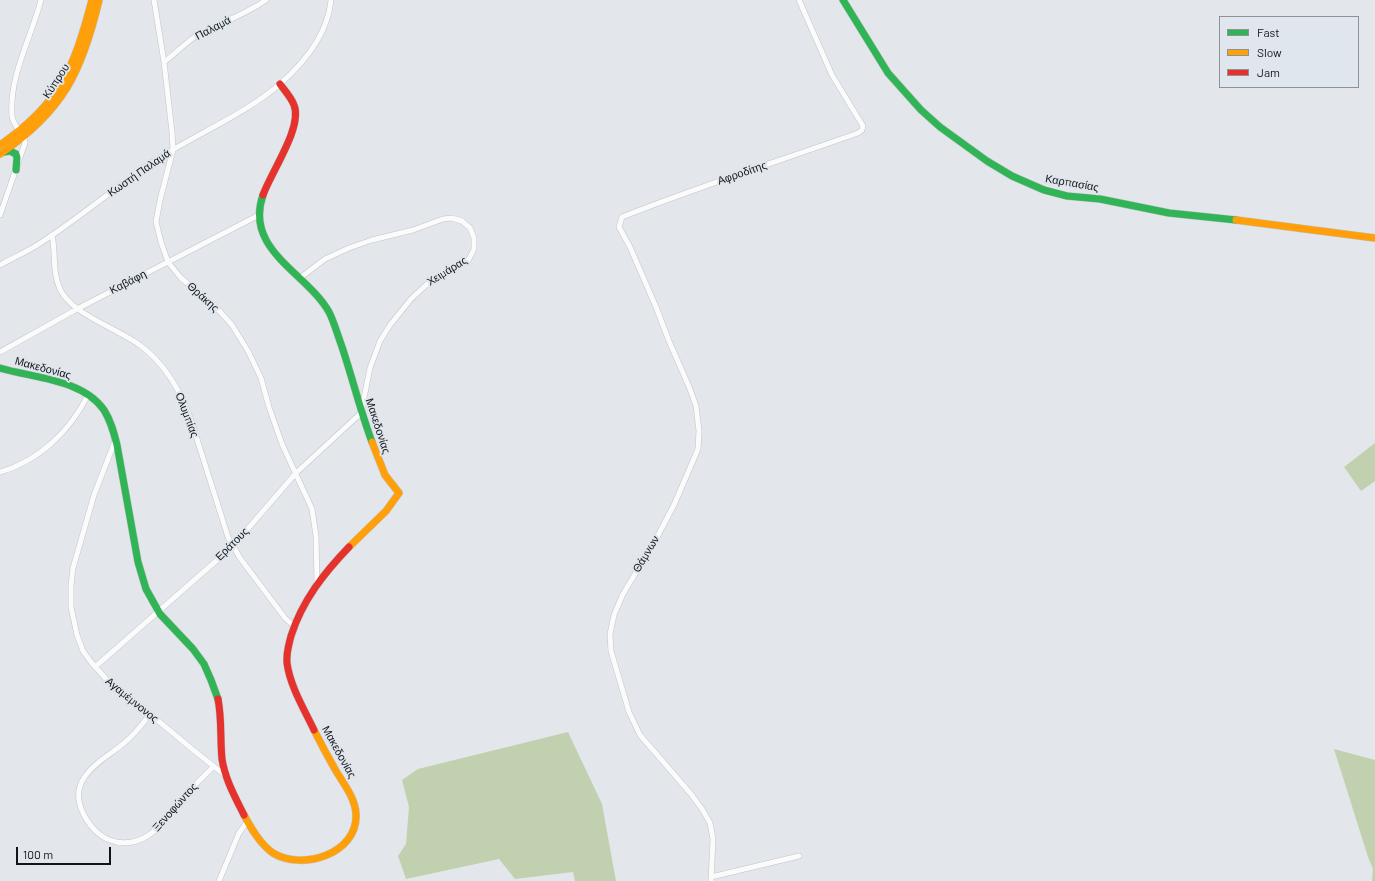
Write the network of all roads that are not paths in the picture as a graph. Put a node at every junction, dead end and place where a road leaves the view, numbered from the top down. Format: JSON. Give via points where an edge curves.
{"nodes":[{"id":1,"x":41,"y":0,"type":"edge"},
{"id":2,"x":92,"y":0,"type":"edge"},
{"id":3,"x":99,"y":0,"type":"edge"},
{"id":4,"x":154,"y":0,"type":"edge"},
{"id":5,"x":266,"y":0,"type":"edge"},
{"id":6,"x":331,"y":0,"type":"edge"},
{"id":7,"x":799,"y":0,"type":"edge"},
{"id":8,"x":843,"y":0,"type":"edge"},
{"id":9,"x":164,"y":62,"type":"junction"},
{"id":10,"x":280,"y":84,"type":"junction"},
{"id":11,"x":22,"y":135,"type":"junction"},
{"id":12,"x":0,"y":144,"type":"edge"},
{"id":13,"x":173,"y":150,"type":"junction"},
{"id":14,"x":1,"y":153,"type":"edge"},
{"id":15,"x":16,"y":170,"type":"junction"},
{"id":16,"x":0,"y":215,"type":"edge"},
{"id":17,"x":258,"y":215,"type":"junction"},
{"id":18,"x":622,"y":217,"type":"joint"},
{"id":19,"x":52,"y":235,"type":"junction"},
{"id":20,"x":1375,"y":238,"type":"edge"},
{"id":21,"x":168,"y":262,"type":"junction"},
{"id":22,"x":0,"y":265,"type":"edge"},
{"id":23,"x":300,"y":278,"type":"junction"},
{"id":24,"x":77,"y":309,"type":"junction"},
{"id":25,"x":0,"y":352,"type":"edge"},
{"id":26,"x":0,"y":368,"type":"edge"},
{"id":27,"x":88,"y":395,"type":"junction"},
{"id":28,"x":361,"y":413,"type":"junction"},
{"id":29,"x":115,"y":441,"type":"junction"},
{"id":30,"x":0,"y":472,"type":"edge"},
{"id":31,"x":296,"y":473,"type":"junction"},
{"id":32,"x":232,"y":547,"type":"junction"},
{"id":33,"x":317,"y":584,"type":"junction"},
{"id":34,"x":158,"y":612,"type":"junction"},
{"id":35,"x":294,"y":626,"type":"junction"},
{"id":36,"x":95,"y":667,"type":"junction"},
{"id":37,"x":150,"y":714,"type":"junction"},
{"id":38,"x":214,"y":766,"type":"junction"},
{"id":39,"x":227,"y":777,"type":"junction"},
{"id":40,"x":247,"y":822,"type":"junction"},
{"id":41,"x":799,"y":856,"type":"dead end"},
{"id":42,"x":711,"y":879,"type":"edge"},
{"id":43,"x":219,"y":881,"type":"edge"}],
"edges":[{"from":1,"to":11,"type":"street","via":[[17,73],[11,101],[12,118]]},
{"from":2,"to":11,"type":"street","name":"Κύπρου","via":[[74,60],[61,85]]},
{"from":3,"to":11,"type":"street","name":"Κύπρου","via":[[87,44],[74,76],[63,95],[38,126]]},
{"from":4,"to":9,"type":"street","name":"Θράκης"},
{"from":5,"to":9,"type":"street","name":"Παλαμά","via":[[251,10],[196,36]]},
{"from":6,"to":10,"type":"street","via":[[327,20],[319,39],[303,61]]},
{"from":7,"to":18,"type":"street","name":"Αφροδίτης","via":[[832,74],[863,126],[862,130]]},
{"from":8,"to":20,"type":"street","name":"Καρπασίας","via":[[884,68],[920,110],[987,161],[1037,188],[1067,196],[1100,199],[1168,213]]},
{"from":9,"to":13,"type":"street","name":"Θράκης"},
{"from":10,"to":13,"type":"street","name":"Κωστή Παλαμά"},
{"from":10,"to":17,"type":"street","name":"Μακεδονίας","via":[[296,108],[295,120],[261,201]]},
{"from":11,"to":12,"type":"street","name":"Κύπρου"},
{"from":11,"to":14,"type":"street","name":"Κύπρου"},
{"from":11,"to":15,"type":"street","via":[[24,146]]},
{"from":13,"to":19,"type":"street","name":"Κωστή Παλαμά","via":[[131,177]]},
{"from":13,"to":21,"type":"street","name":"Θράκης","via":[[156,222]]},
{"from":14,"to":15,"type":"street","via":[[10,151],[16,154]]},
{"from":15,"to":16,"type":"street"},
{"from":17,"to":21,"type":"street","name":"Καβάφη"},
{"from":17,"to":23,"type":"street","name":"Μακεδονίας","via":[[261,231],[268,246]]},
{"from":18,"to":42,"type":"street","name":"Θάμνων","via":[[619,227],[630,247],[690,389],[696,406],[699,430],[698,449],[674,505],[622,594],[610,634],[611,651],[629,712],[640,735],[684,784],[709,820],[713,839]]},
{"from":19,"to":22,"type":"street","name":"Κωστή Παλαμά"},
{"from":19,"to":24,"type":"street","name":"Ολυμπίας","via":[[58,285],[64,296]]},
{"from":21,"to":24,"type":"street","name":"Καβάφη"},
{"from":21,"to":31,"type":"street","name":"Θράκης","via":[[181,278],[215,306],[248,350],[261,378],[282,444]]},
{"from":23,"to":28,"type":"street","name":"Μακεδονίας","via":[[317,295],[330,315]]},
{"from":23,"to":28,"type":"street","name":"Χειμάρας","via":[[325,260],[349,248],[443,219],[462,221],[473,234],[474,249],[468,259],[426,285],[390,325],[380,341],[370,368]]},
{"from":24,"to":25,"type":"street","name":"Καβάφη"},
{"from":24,"to":32,"type":"street","name":"Ολυμπίας","via":[[141,346],[171,378],[186,406]]},
{"from":26,"to":27,"type":"street","name":"Μακεδονίας","via":[[61,382]]},
{"from":27,"to":29,"type":"street","name":"Μακεδονίας","via":[[104,410]]},
{"from":27,"to":30,"type":"street","via":[[68,425],[51,444],[26,461]]},
{"from":28,"to":31,"type":"street","name":"Εράτους"},
{"from":28,"to":33,"type":"street","name":"Μακεδονίας","via":[[381,468],[399,493],[395,501],[334,562]]},
{"from":29,"to":34,"type":"street","name":"Μακεδονίας","via":[[138,567]]},
{"from":29,"to":36,"type":"street","name":"Αγαμέμνονος","via":[[89,509],[71,585],[75,631]]},
{"from":31,"to":32,"type":"street","name":"Εράτους"},
{"from":31,"to":33,"type":"street","name":"Θράκης","via":[[315,518]]},
{"from":32,"to":34,"type":"street","name":"Εράτους"},
{"from":32,"to":35,"type":"street","name":"Ολυμπίας"},
{"from":33,"to":35,"type":"street","name":"Μακεδονίας"},
{"from":34,"to":36,"type":"street","name":"Εράτους"},
{"from":34,"to":39,"type":"street","name":"Μακεδονίας","via":[[196,653],[208,671],[220,710],[222,758]]},
{"from":35,"to":40,"type":"street","name":"Μακεδονίας","via":[[287,665],[291,680],[319,739],[353,799],[356,824],[340,848],[319,858],[301,860],[287,859],[274,854],[262,843]]},
{"from":36,"to":37,"type":"street","name":"Αγαμέμνονος","via":[[120,693]]},
{"from":37,"to":38,"type":"street","name":"Αγαμέμνονος"},
{"from":37,"to":38,"type":"street","name":"Ξενοφώντος","via":[[132,736],[97,763],[83,780],[79,792],[80,804],[87,821],[98,833],[118,843],[134,842],[146,837]]},
{"from":38,"to":39,"type":"street","name":"Αγαμέμνονος"},
{"from":39,"to":40,"type":"street","name":"Μακεδονίας"},
{"from":40,"to":43,"type":"street","via":[[239,833]]},
{"from":41,"to":42,"type":"street"}]}
